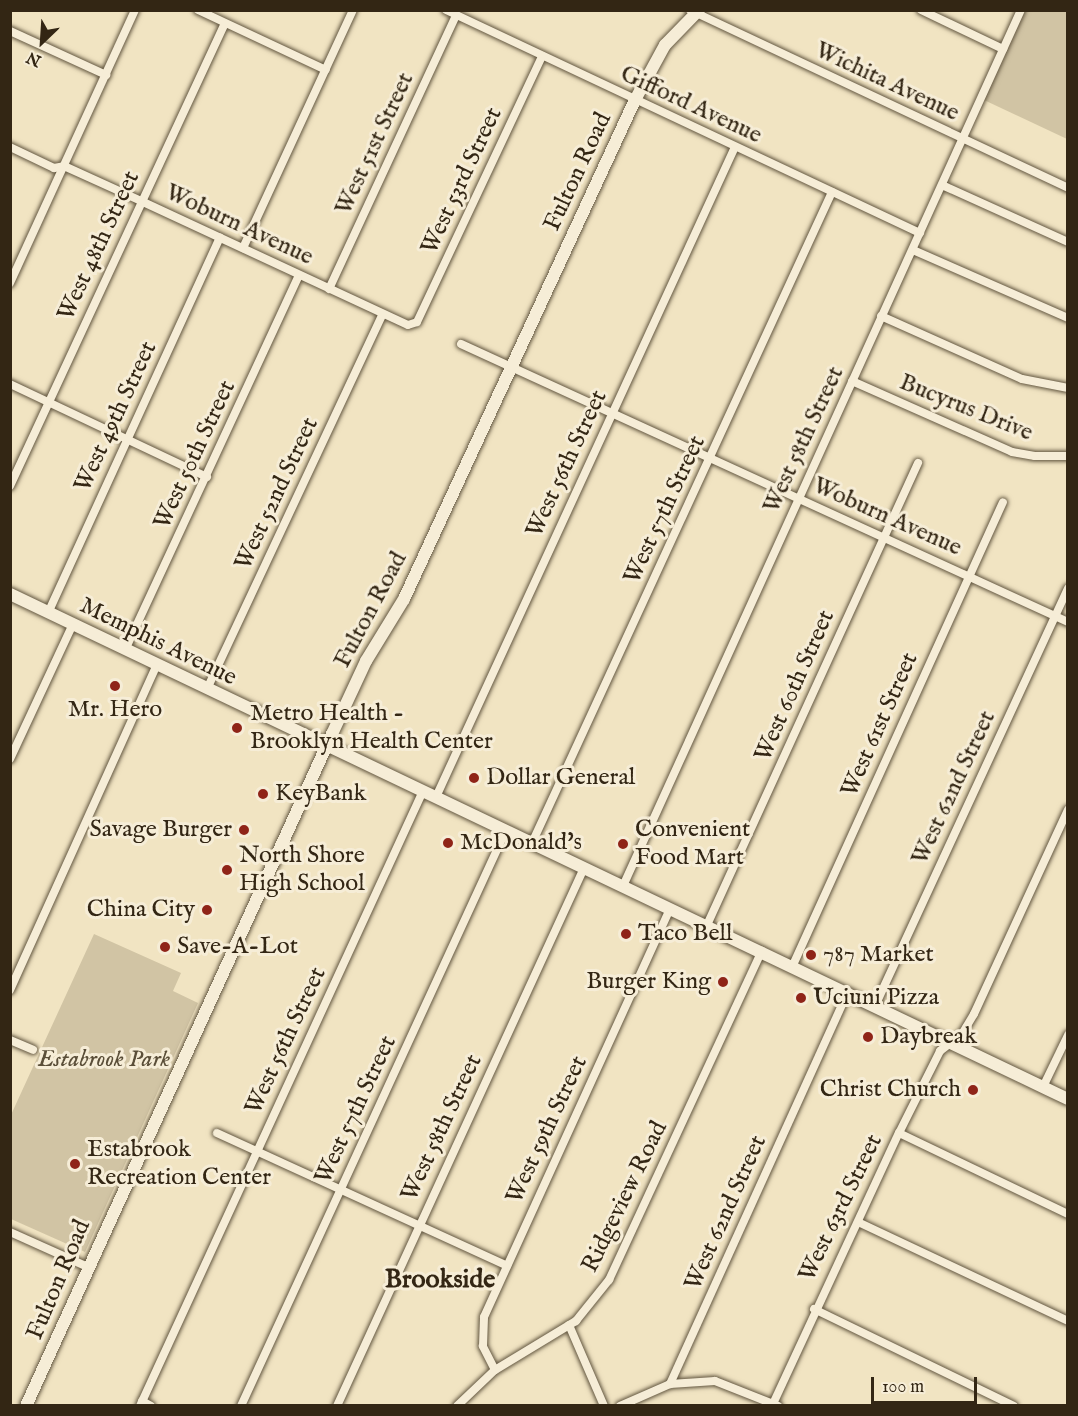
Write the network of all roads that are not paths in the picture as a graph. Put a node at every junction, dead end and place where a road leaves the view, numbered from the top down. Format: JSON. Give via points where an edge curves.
{"nodes":[{"id":1,"x":135,"y":10,"type":"edge"},
{"id":2,"x":198,"y":10,"type":"edge"},
{"id":3,"x":353,"y":10,"type":"edge"},
{"id":4,"x":446,"y":10,"type":"edge"},
{"id":5,"x":921,"y":10,"type":"edge"},
{"id":6,"x":1021,"y":10,"type":"edge"},
{"id":7,"x":695,"y":12,"type":"edge"},
{"id":8,"x":456,"y":15,"type":"junction"},
{"id":9,"x":225,"y":23,"type":"junction"},
{"id":10,"x":10,"y":30,"type":"edge"},
{"id":11,"x":1003,"y":50,"type":"junction"},
{"id":12,"x":542,"y":56,"type":"junction"},
{"id":13,"x":326,"y":70,"type":"junction"},
{"id":14,"x":106,"y":75,"type":"junction"},
{"id":15,"x":635,"y":100,"type":"junction"},
{"id":16,"x":962,"y":140,"type":"junction"},
{"id":17,"x":10,"y":147,"type":"edge"},
{"id":18,"x":735,"y":147,"type":"junction"},
{"id":19,"x":64,"y":166,"type":"junction"},
{"id":20,"x":942,"y":185,"type":"junction"},
{"id":21,"x":1068,"y":188,"type":"edge"},
{"id":22,"x":832,"y":192,"type":"junction"},
{"id":23,"x":141,"y":201,"type":"junction"},
{"id":24,"x":920,"y":233,"type":"junction"},
{"id":25,"x":220,"y":238,"type":"junction"},
{"id":26,"x":1068,"y":242,"type":"edge"},
{"id":27,"x":243,"y":248,"type":"junction"},
{"id":28,"x":913,"y":250,"type":"junction"},
{"id":29,"x":13,"y":269,"type":"edge"},
{"id":30,"x":299,"y":276,"type":"junction"},
{"id":31,"x":10,"y":283,"type":"edge"},
{"id":32,"x":329,"y":289,"type":"junction"},
{"id":33,"x":381,"y":315,"type":"junction"},
{"id":34,"x":881,"y":316,"type":"junction"},
{"id":35,"x":1068,"y":318,"type":"edge"},
{"id":36,"x":417,"y":322,"type":"joint"},
{"id":37,"x":461,"y":344,"type":"dead end"},
{"id":38,"x":511,"y":367,"type":"junction"},
{"id":39,"x":852,"y":381,"type":"junction"},
{"id":40,"x":10,"y":384,"type":"edge"},
{"id":41,"x":1068,"y":388,"type":"edge"},
{"id":42,"x":49,"y":402,"type":"junction"},
{"id":43,"x":612,"y":414,"type":"junction"},
{"id":44,"x":127,"y":439,"type":"junction"},
{"id":45,"x":1068,"y":456,"type":"edge"},
{"id":46,"x":710,"y":459,"type":"junction"},
{"id":47,"x":918,"y":463,"type":"dead end"},
{"id":48,"x":207,"y":477,"type":"junction"},
{"id":49,"x":10,"y":486,"type":"edge"},
{"id":50,"x":798,"y":498,"type":"junction"},
{"id":51,"x":1003,"y":502,"type":"dead end"},
{"id":52,"x":884,"y":536,"type":"junction"},
{"id":53,"x":969,"y":576,"type":"junction"},
{"id":54,"x":1068,"y":588,"type":"edge"},
{"id":55,"x":10,"y":594,"type":"edge"},
{"id":56,"x":48,"y":613,"type":"junction"},
{"id":57,"x":1055,"y":616,"type":"junction"},
{"id":58,"x":1068,"y":622,"type":"edge"},
{"id":59,"x":73,"y":624,"type":"junction"},
{"id":60,"x":124,"y":650,"type":"junction"},
{"id":61,"x":157,"y":665,"type":"junction"},
{"id":62,"x":207,"y":689,"type":"junction"},
{"id":63,"x":327,"y":745,"type":"junction"},
{"id":64,"x":10,"y":759,"type":"edge"},
{"id":65,"x":423,"y":791,"type":"junction"},
{"id":66,"x":436,"y":797,"type":"junction"},
{"id":67,"x":1068,"y":810,"type":"edge"},
{"id":68,"x":506,"y":830,"type":"junction"},
{"id":69,"x":532,"y":843,"type":"junction"},
{"id":70,"x":584,"y":868,"type":"junction"},
{"id":71,"x":623,"y":886,"type":"junction"},
{"id":72,"x":670,"y":908,"type":"junction"},
{"id":73,"x":707,"y":925,"type":"junction"},
{"id":74,"x":762,"y":951,"type":"junction"},
{"id":75,"x":793,"y":965,"type":"junction"},
{"id":76,"x":10,"y":990,"type":"edge"},
{"id":77,"x":848,"y":992,"type":"junction"},
{"id":78,"x":875,"y":1006,"type":"junction"},
{"id":79,"x":1068,"y":1035,"type":"edge"},
{"id":80,"x":10,"y":1040,"type":"edge"},
{"id":81,"x":948,"y":1041,"type":"junction"},
{"id":82,"x":33,"y":1050,"type":"dead end"},
{"id":83,"x":1043,"y":1087,"type":"junction"},
{"id":84,"x":1068,"y":1099,"type":"edge"},
{"id":85,"x":217,"y":1133,"type":"dead end"},
{"id":86,"x":899,"y":1133,"type":"junction"},
{"id":87,"x":257,"y":1151,"type":"junction"},
{"id":88,"x":341,"y":1189,"type":"junction"},
{"id":89,"x":1068,"y":1214,"type":"edge"},
{"id":90,"x":858,"y":1222,"type":"junction"},
{"id":91,"x":420,"y":1225,"type":"junction"},
{"id":92,"x":10,"y":1232,"type":"edge"},
{"id":93,"x":507,"y":1266,"type":"junction"},
{"id":94,"x":88,"y":1267,"type":"junction"},
{"id":95,"x":814,"y":1309,"type":"junction"},
{"id":96,"x":1068,"y":1322,"type":"edge"},
{"id":97,"x":569,"y":1325,"type":"junction"},
{"id":98,"x":495,"y":1370,"type":"junction"},
{"id":99,"x":669,"y":1384,"type":"junction"},
{"id":100,"x":141,"y":1403,"type":"edge"},
{"id":101,"x":774,"y":1404,"type":"edge"},
{"id":102,"x":26,"y":1406,"type":"edge"},
{"id":103,"x":152,"y":1406,"type":"edge"},
{"id":104,"x":241,"y":1406,"type":"edge"},
{"id":105,"x":337,"y":1406,"type":"edge"},
{"id":106,"x":457,"y":1406,"type":"edge"},
{"id":107,"x":604,"y":1406,"type":"edge"},
{"id":108,"x":620,"y":1406,"type":"edge"},
{"id":109,"x":1014,"y":1406,"type":"edge"}],
"edges":[{"from":1,"to":14,"type":"street"},
{"from":2,"to":9,"type":"street"},
{"from":3,"to":13,"type":"street"},
{"from":4,"to":8,"type":"street","name":"Gifford Avenue"},
{"from":5,"to":11,"type":"street"},
{"from":6,"to":11,"type":"street","name":"West 58th Street"},
{"from":7,"to":15,"type":"main road","name":"Fulton Road","via":[[665,45]]},
{"from":7,"to":16,"type":"street","name":"Wichita Avenue"},
{"from":8,"to":12,"type":"street","name":"Gifford Avenue"},
{"from":8,"to":32,"type":"street","name":"West 51st Street"},
{"from":9,"to":13,"type":"street"},
{"from":9,"to":23,"type":"street","name":"West 48th Street"},
{"from":10,"to":14,"type":"street"},
{"from":11,"to":16,"type":"street","name":"West 58th Street"},
{"from":12,"to":15,"type":"street","name":"Gifford Avenue"},
{"from":12,"to":36,"type":"street","name":"West 53rd Street"},
{"from":13,"to":27,"type":"street"},
{"from":14,"to":19,"type":"street"},
{"from":15,"to":18,"type":"street","name":"Gifford Avenue"},
{"from":15,"to":38,"type":"main road","name":"Fulton Road"},
{"from":16,"to":20,"type":"street","name":"West 58th Street"},
{"from":16,"to":21,"type":"street","name":"Wichita Avenue"},
{"from":17,"to":19,"type":"street","name":"Woburn Avenue","via":[[54,168]]},
{"from":18,"to":22,"type":"street","name":"Gifford Avenue"},
{"from":18,"to":43,"type":"street","name":"West 56th Street"},
{"from":19,"to":23,"type":"street","name":"Woburn Avenue"},
{"from":19,"to":29,"type":"street"},
{"from":20,"to":24,"type":"street","name":"West 58th Street"},
{"from":20,"to":26,"type":"street"},
{"from":22,"to":24,"type":"street","name":"Gifford Avenue"},
{"from":22,"to":46,"type":"street","name":"West 57th Street"},
{"from":23,"to":25,"type":"street","name":"Woburn Avenue"},
{"from":23,"to":42,"type":"street","name":"West 48th Street"},
{"from":24,"to":28,"type":"street","name":"West 58th Street"},
{"from":25,"to":27,"type":"street","name":"Woburn Avenue"},
{"from":25,"to":44,"type":"street","name":"West 49th Street"},
{"from":27,"to":30,"type":"street","name":"Woburn Avenue"},
{"from":28,"to":34,"type":"street","name":"West 58th Street"},
{"from":28,"to":35,"type":"street"},
{"from":29,"to":31,"type":"street"},
{"from":30,"to":32,"type":"street","name":"Woburn Avenue"},
{"from":30,"to":48,"type":"street","name":"West 50th Street"},
{"from":32,"to":33,"type":"street","name":"Woburn Avenue"},
{"from":33,"to":36,"type":"street","name":"Woburn Avenue","via":[[408,325]]},
{"from":33,"to":62,"type":"street","name":"West 52nd Street"},
{"from":34,"to":39,"type":"street","name":"West 58th Street"},
{"from":34,"to":41,"type":"street","via":[[1022,379]]},
{"from":37,"to":38,"type":"street","name":"Woburn Avenue"},
{"from":38,"to":43,"type":"street","name":"Woburn Avenue"},
{"from":38,"to":63,"type":"main road","name":"Fulton Road","via":[[404,599],[366,661]]},
{"from":39,"to":45,"type":"street","name":"Bucyrus Drive","via":[[1012,452]]},
{"from":39,"to":50,"type":"street","name":"West 58th Street"},
{"from":40,"to":42,"type":"street"},
{"from":42,"to":44,"type":"street"},
{"from":42,"to":49,"type":"street","name":"West 48th Street"},
{"from":43,"to":46,"type":"street","name":"Woburn Avenue"},
{"from":43,"to":66,"type":"street","name":"West 56th Street"},
{"from":44,"to":48,"type":"street"},
{"from":44,"to":56,"type":"street","name":"West 49th Street"},
{"from":46,"to":50,"type":"street","name":"Woburn Avenue"},
{"from":46,"to":69,"type":"street","name":"West 57th Street"},
{"from":47,"to":52,"type":"street","name":"West 60th Street"},
{"from":48,"to":60,"type":"street","name":"West 50th Street"},
{"from":50,"to":52,"type":"street","name":"Woburn Avenue"},
{"from":50,"to":71,"type":"street","name":"West 58th Street"},
{"from":51,"to":53,"type":"street","name":"West 61st Street"},
{"from":52,"to":53,"type":"street","name":"Woburn Avenue"},
{"from":52,"to":73,"type":"street","name":"West 60th Street"},
{"from":53,"to":57,"type":"street","name":"Woburn Avenue"},
{"from":53,"to":75,"type":"street","name":"West 61st Street"},
{"from":54,"to":57,"type":"street","name":"West 62nd Street"},
{"from":55,"to":56,"type":"main road","name":"Memphis Avenue"},
{"from":56,"to":59,"type":"main road","name":"Memphis Avenue"},
{"from":57,"to":58,"type":"street","name":"Woburn Avenue"},
{"from":57,"to":78,"type":"street","name":"West 62nd Street"},
{"from":59,"to":60,"type":"main road","name":"Memphis Avenue"},
{"from":59,"to":64,"type":"street"},
{"from":60,"to":61,"type":"main road","name":"Memphis Avenue"},
{"from":61,"to":62,"type":"main road","name":"Memphis Avenue"},
{"from":61,"to":76,"type":"street"},
{"from":62,"to":63,"type":"main road","name":"Memphis Avenue"},
{"from":63,"to":65,"type":"main road","name":"Memphis Avenue"},
{"from":63,"to":94,"type":"main road","name":"Fulton Road"},
{"from":65,"to":66,"type":"main road","name":"Memphis Avenue"},
{"from":65,"to":87,"type":"street","name":"West 56th Street"},
{"from":66,"to":68,"type":"main road","name":"Memphis Avenue"},
{"from":67,"to":81,"type":"street","name":"West 63rd Street","via":[[974,1014],[962,1034]]},
{"from":68,"to":69,"type":"main road","name":"Memphis Avenue"},
{"from":68,"to":88,"type":"street","name":"West 57th Street"},
{"from":69,"to":70,"type":"main road","name":"Memphis Avenue"},
{"from":70,"to":71,"type":"main road","name":"Memphis Avenue"},
{"from":70,"to":91,"type":"street","name":"West 58th Street"},
{"from":71,"to":72,"type":"main road","name":"Memphis Avenue"},
{"from":72,"to":73,"type":"main road","name":"Memphis Avenue"},
{"from":72,"to":93,"type":"street","name":"West 59th Street"},
{"from":73,"to":74,"type":"main road","name":"Memphis Avenue"},
{"from":74,"to":75,"type":"main road","name":"Memphis Avenue"},
{"from":74,"to":97,"type":"street","name":"Ridgeview Road","via":[[617,1266],[600,1293]]},
{"from":75,"to":77,"type":"main road","name":"Memphis Avenue"},
{"from":77,"to":78,"type":"main road","name":"Memphis Avenue"},
{"from":77,"to":99,"type":"street","name":"West 62nd Street"},
{"from":78,"to":81,"type":"main road","name":"Memphis Avenue"},
{"from":79,"to":83,"type":"street"},
{"from":80,"to":82,"type":"street"},
{"from":81,"to":83,"type":"main road","name":"Memphis Avenue"},
{"from":81,"to":86,"type":"street","name":"West 63rd Street"},
{"from":83,"to":84,"type":"main road","name":"Memphis Avenue"},
{"from":85,"to":87,"type":"street"},
{"from":86,"to":89,"type":"street"},
{"from":86,"to":90,"type":"street","name":"West 63rd Street"},
{"from":87,"to":88,"type":"street"},
{"from":87,"to":100,"type":"street","name":"West 56th Street"},
{"from":88,"to":91,"type":"street"},
{"from":88,"to":104,"type":"street","name":"West 57th Street"},
{"from":90,"to":95,"type":"street","name":"West 63rd Street"},
{"from":90,"to":96,"type":"street"},
{"from":91,"to":93,"type":"street"},
{"from":91,"to":105,"type":"street","name":"West 58th Street"},
{"from":92,"to":94,"type":"street"},
{"from":93,"to":98,"type":"street","name":"West 59th Street","via":[[484,1317],[481,1336]]},
{"from":94,"to":102,"type":"main road","name":"Fulton Road"},
{"from":95,"to":101,"type":"street","name":"West 63rd Street"},
{"from":95,"to":109,"type":"street"},
{"from":97,"to":98,"type":"street","name":"Ridgeview Road"},
{"from":97,"to":107,"type":"street"},
{"from":98,"to":106,"type":"street","name":"Ridgeview Road"},
{"from":99,"to":101,"type":"street","via":[[715,1382]]},
{"from":99,"to":108,"type":"street"},
{"from":100,"to":103,"type":"street"}]}
